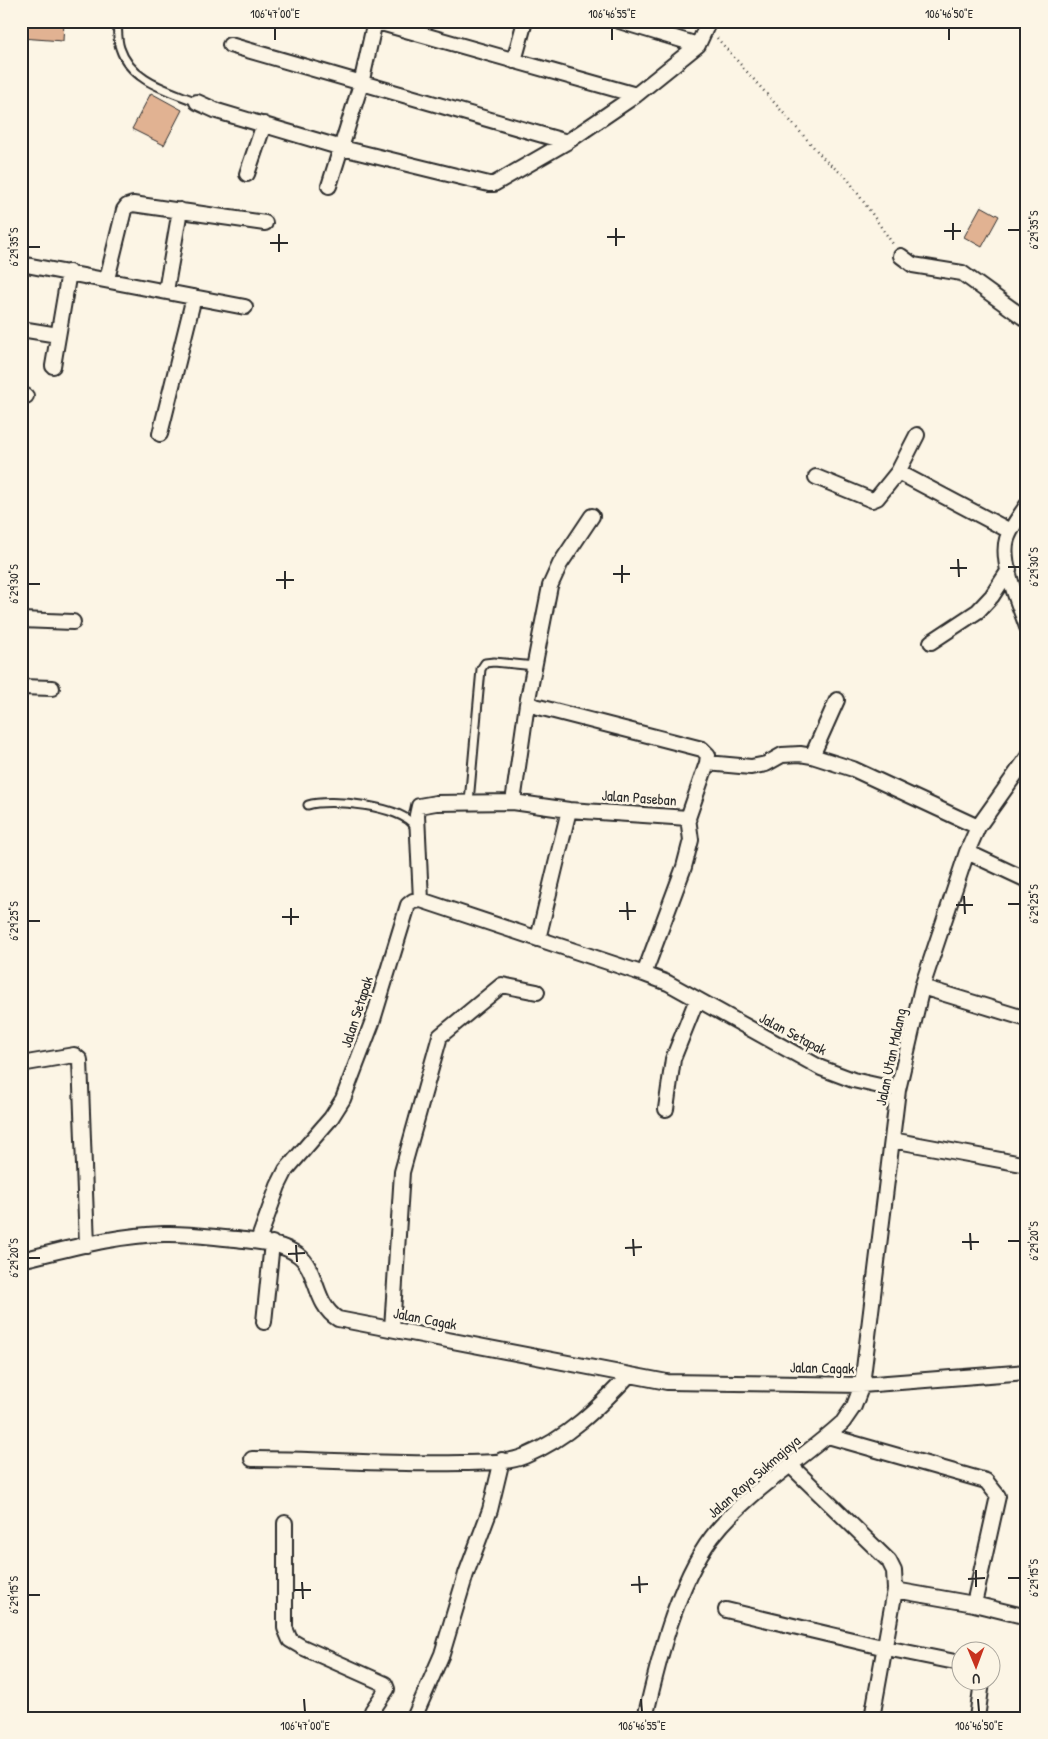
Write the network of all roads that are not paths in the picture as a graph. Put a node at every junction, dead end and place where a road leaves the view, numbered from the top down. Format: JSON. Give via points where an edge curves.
{"nodes":[{"id":1,"x":117,"y":21,"type":"edge"},
{"id":2,"x":375,"y":21,"type":"edge"},
{"id":3,"x":525,"y":21,"type":"edge"},
{"id":4,"x":619,"y":21,"type":"edge"},
{"id":5,"x":708,"y":24,"type":"edge"},
{"id":6,"x":230,"y":45,"type":"dead end"},
{"id":7,"x":698,"y":45,"type":"junction"},
{"id":8,"x":514,"y":61,"type":"junction"},
{"id":9,"x":361,"y":84,"type":"junction"},
{"id":10,"x":636,"y":95,"type":"junction"},
{"id":11,"x":197,"y":102,"type":"joint"},
{"id":12,"x":264,"y":124,"type":"junction"},
{"id":13,"x":568,"y":142,"type":"junction"},
{"id":14,"x":342,"y":148,"type":"junction"},
{"id":15,"x":247,"y":174,"type":"dead end"},
{"id":16,"x":329,"y":186,"type":"dead end"},
{"id":17,"x":180,"y":210,"type":"junction"},
{"id":18,"x":265,"y":223,"type":"dead end"},
{"id":19,"x":901,"y":256,"type":"road end"},
{"id":20,"x":21,"y":264,"type":"edge"},
{"id":21,"x":69,"y":272,"type":"junction"},
{"id":22,"x":107,"y":279,"type":"junction"},
{"id":23,"x":166,"y":291,"type":"junction"},
{"id":24,"x":194,"y":297,"type":"junction"},
{"id":25,"x":245,"y":307,"type":"dead end"},
{"id":26,"x":1027,"y":320,"type":"edge"},
{"id":27,"x":21,"y":328,"type":"edge"},
{"id":28,"x":58,"y":335,"type":"junction"},
{"id":29,"x":53,"y":366,"type":"dead end"},
{"id":30,"x":160,"y":434,"type":"dead end"},
{"id":31,"x":917,"y":435,"type":"dead end"},
{"id":32,"x":898,"y":472,"type":"junction"},
{"id":33,"x":816,"y":477,"type":"dead end"},
{"id":34,"x":1027,"y":505,"type":"edge"},
{"id":35,"x":592,"y":516,"type":"dead end"},
{"id":36,"x":1010,"y":531,"type":"junction"},
{"id":37,"x":1008,"y":570,"type":"junction"},
{"id":38,"x":21,"y":620,"type":"edge"},
{"id":39,"x":73,"y":622,"type":"dead end"},
{"id":40,"x":1027,"y":627,"type":"edge"},
{"id":41,"x":931,"y":642,"type":"dead end"},
{"id":42,"x":535,"y":666,"type":"junction"},
{"id":43,"x":21,"y":687,"type":"edge"},
{"id":44,"x":52,"y":688,"type":"dead end"},
{"id":45,"x":837,"y":700,"type":"dead end"},
{"id":46,"x":527,"y":704,"type":"junction"},
{"id":47,"x":812,"y":756,"type":"junction"},
{"id":48,"x":1027,"y":758,"type":"edge"},
{"id":49,"x":707,"y":763,"type":"junction"},
{"id":50,"x":469,"y":802,"type":"junction"},
{"id":51,"x":513,"y":802,"type":"junction"},
{"id":52,"x":308,"y":805,"type":"dead end"},
{"id":53,"x":569,"y":810,"type":"junction"},
{"id":54,"x":688,"y":818,"type":"junction"},
{"id":55,"x":978,"y":827,"type":"junction"},
{"id":56,"x":418,"y":833,"type":"junction"},
{"id":57,"x":967,"y":852,"type":"junction"},
{"id":58,"x":1027,"y":880,"type":"edge"},
{"id":59,"x":421,"y":900,"type":"junction"},
{"id":60,"x":538,"y":938,"type":"junction"},
{"id":61,"x":644,"y":974,"type":"junction"},
{"id":62,"x":922,"y":987,"type":"junction"},
{"id":63,"x":537,"y":992,"type":"dead end"},
{"id":64,"x":697,"y":999,"type":"junction"},
{"id":65,"x":1027,"y":1019,"type":"edge"},
{"id":66,"x":21,"y":1064,"type":"edge"},
{"id":67,"x":898,"y":1090,"type":"junction"},
{"id":68,"x":666,"y":1109,"type":"dead end"},
{"id":69,"x":892,"y":1140,"type":"junction"},
{"id":70,"x":1027,"y":1165,"type":"edge"},
{"id":71,"x":258,"y":1241,"type":"junction"},
{"id":72,"x":87,"y":1244,"type":"junction"},
{"id":73,"x":272,"y":1244,"type":"junction"},
{"id":74,"x":21,"y":1260,"type":"edge"},
{"id":75,"x":264,"y":1322,"type":"dead end"},
{"id":76,"x":392,"y":1330,"type":"junction"},
{"id":77,"x":1027,"y":1372,"type":"edge"},
{"id":78,"x":629,"y":1374,"type":"junction"},
{"id":79,"x":862,"y":1385,"type":"junction"},
{"id":80,"x":828,"y":1436,"type":"junction"},
{"id":81,"x":252,"y":1459,"type":"dead end"},
{"id":82,"x":502,"y":1460,"type":"junction"},
{"id":83,"x":790,"y":1465,"type":"junction"},
{"id":84,"x":285,"y":1524,"type":"dead end"},
{"id":85,"x":895,"y":1590,"type":"junction"},
{"id":86,"x":974,"y":1604,"type":"junction"},
{"id":87,"x":726,"y":1610,"type":"dead end"},
{"id":88,"x":1027,"y":1617,"type":"edge"},
{"id":89,"x":886,"y":1648,"type":"junction"},
{"id":90,"x":950,"y":1661,"type":"edge"},
{"id":91,"x":981,"y":1692,"type":"edge"},
{"id":92,"x":373,"y":1717,"type":"edge"},
{"id":93,"x":414,"y":1718,"type":"edge"},
{"id":94,"x":645,"y":1718,"type":"edge"},
{"id":95,"x":872,"y":1718,"type":"edge"},
{"id":96,"x":977,"y":1718,"type":"edge"}],
"edges":[{"from":1,"to":11,"type":"lane","via":[[120,48],[140,78]]},
{"from":2,"to":8,"type":"street"},
{"from":2,"to":9,"type":"street"},
{"from":3,"to":8,"type":"street"},
{"from":4,"to":7,"type":"street"},
{"from":5,"to":7,"type":"street"},
{"from":6,"to":9,"type":"street"},
{"from":7,"to":10,"type":"street"},
{"from":8,"to":10,"type":"street"},
{"from":9,"to":13,"type":"street"},
{"from":9,"to":14,"type":"street"},
{"from":10,"to":13,"type":"street"},
{"from":11,"to":12,"type":"street"},
{"from":12,"to":14,"type":"street"},
{"from":12,"to":15,"type":"street"},
{"from":13,"to":14,"type":"street","via":[[499,183],[489,184]]},
{"from":14,"to":16,"type":"street"},
{"from":17,"to":18,"type":"street"},
{"from":17,"to":22,"type":"street","via":[[128,206],[124,210]]},
{"from":17,"to":23,"type":"street"},
{"from":19,"to":26,"type":"street","via":[[913,265],[962,273]]},
{"from":20,"to":21,"type":"street"},
{"from":21,"to":22,"type":"street"},
{"from":21,"to":28,"type":"street"},
{"from":22,"to":23,"type":"street"},
{"from":23,"to":24,"type":"street"},
{"from":24,"to":25,"type":"street"},
{"from":24,"to":30,"type":"street"},
{"from":27,"to":28,"type":"street"},
{"from":28,"to":29,"type":"street"},
{"from":31,"to":32,"type":"street"},
{"from":32,"to":33,"type":"street","via":[[872,500]]},
{"from":32,"to":36,"type":"street"},
{"from":34,"to":36,"type":"street"},
{"from":35,"to":42,"type":"street","via":[[560,564],[550,586]]},
{"from":36,"to":37,"type":"street","via":[[1006,547]]},
{"from":37,"to":40,"type":"street"},
{"from":37,"to":41,"type":"street","via":[[978,611]]},
{"from":38,"to":39,"type":"street"},
{"from":42,"to":46,"type":"street"},
{"from":42,"to":50,"type":"lane","via":[[494,662],[485,663],[481,669]]},
{"from":43,"to":44,"type":"street"},
{"from":45,"to":47,"type":"street"},
{"from":46,"to":49,"type":"street","via":[[702,749],[708,755]]},
{"from":46,"to":51,"type":"street"},
{"from":47,"to":49,"type":"street","via":[[782,755],[766,764],[751,767]]},
{"from":47,"to":55,"type":"street","via":[[853,769]]},
{"from":48,"to":55,"type":"street","name":"Jalan Utan Malang"},
{"from":49,"to":54,"type":"street","name":"Jalan Paseban"},
{"from":50,"to":51,"type":"street","name":"Jalan Paseban"},
{"from":50,"to":56,"type":"street","name":"Jalan Paseban","via":[[419,806]]},
{"from":51,"to":53,"type":"street","name":"Jalan Paseban"},
{"from":52,"to":56,"type":"lane","via":[[329,802],[402,814]]},
{"from":53,"to":54,"type":"street","name":"Jalan Paseban"},
{"from":53,"to":60,"type":"street"},
{"from":54,"to":61,"type":"street","via":[[691,840],[684,867]]},
{"from":55,"to":57,"type":"street","name":"Jalan Utan Malang"},
{"from":56,"to":59,"type":"street","name":"Jalan Paseban"},
{"from":57,"to":58,"type":"street"},
{"from":57,"to":62,"type":"street","name":"Jalan Utan Malang"},
{"from":59,"to":60,"type":"street","name":"Jalan Setapak"},
{"from":59,"to":71,"type":"street","name":"Jalan Setapak","via":[[408,905],[372,1023],[343,1099],[331,1118],[286,1170]]},
{"from":60,"to":61,"type":"street","name":"Jalan Setapak"},
{"from":61,"to":64,"type":"street","name":"Jalan Setapak"},
{"from":62,"to":65,"type":"street"},
{"from":62,"to":67,"type":"street","name":"Jalan Utan Malang"},
{"from":63,"to":76,"type":"street","via":[[502,986],[440,1036],[402,1172]]},
{"from":64,"to":67,"type":"street","name":"Jalan Setapak","via":[[821,1068],[853,1080]]},
{"from":64,"to":68,"type":"street","via":[[674,1059]]},
{"from":66,"to":72,"type":"street","via":[[74,1055],[80,1060]]},
{"from":67,"to":69,"type":"street","name":"Jalan Utan Malang"},
{"from":69,"to":70,"type":"street"},
{"from":69,"to":79,"type":"street","name":"Jalan Utan Malang"},
{"from":71,"to":72,"type":"street","name":"Jalan Cagak","via":[[165,1234]]},
{"from":71,"to":73,"type":"street","name":"Jalan Cagak"},
{"from":72,"to":74,"type":"street","name":"Jalan Cagak"},
{"from":73,"to":75,"type":"street"},
{"from":73,"to":76,"type":"street","name":"Jalan Cagak","via":[[302,1258],[322,1301],[333,1316]]},
{"from":76,"to":78,"type":"street","name":"Jalan Cagak"},
{"from":77,"to":79,"type":"street","name":"Jalan Cagak"},
{"from":78,"to":79,"type":"street","name":"Jalan Cagak","via":[[667,1382]]},
{"from":78,"to":82,"type":"street","via":[[593,1413],[557,1441],[523,1457]]},
{"from":79,"to":80,"type":"street","name":"Jalan Raya Sukmajaya","via":[[854,1406]]},
{"from":80,"to":83,"type":"street","name":"Jalan Raya Sukmajaya"},
{"from":80,"to":86,"type":"street","via":[[986,1481],[994,1488],[998,1496]]},
{"from":81,"to":82,"type":"street","via":[[423,1464]]},
{"from":82,"to":93,"type":"street","via":[[490,1510],[466,1574],[442,1654]]},
{"from":83,"to":85,"type":"street","via":[[889,1561],[894,1571]]},
{"from":83,"to":94,"type":"street","name":"Jalan Raya Sukmajaya","via":[[711,1537],[683,1591],[656,1670]]},
{"from":84,"to":92,"type":"street","via":[[285,1628],[290,1640],[385,1684],[386,1689],[373,1708]]},
{"from":85,"to":86,"type":"street"},
{"from":85,"to":89,"type":"street"},
{"from":86,"to":88,"type":"street"},
{"from":87,"to":89,"type":"street"},
{"from":89,"to":90,"type":"street"},
{"from":89,"to":95,"type":"street"},
{"from":91,"to":96,"type":"street"}]}
